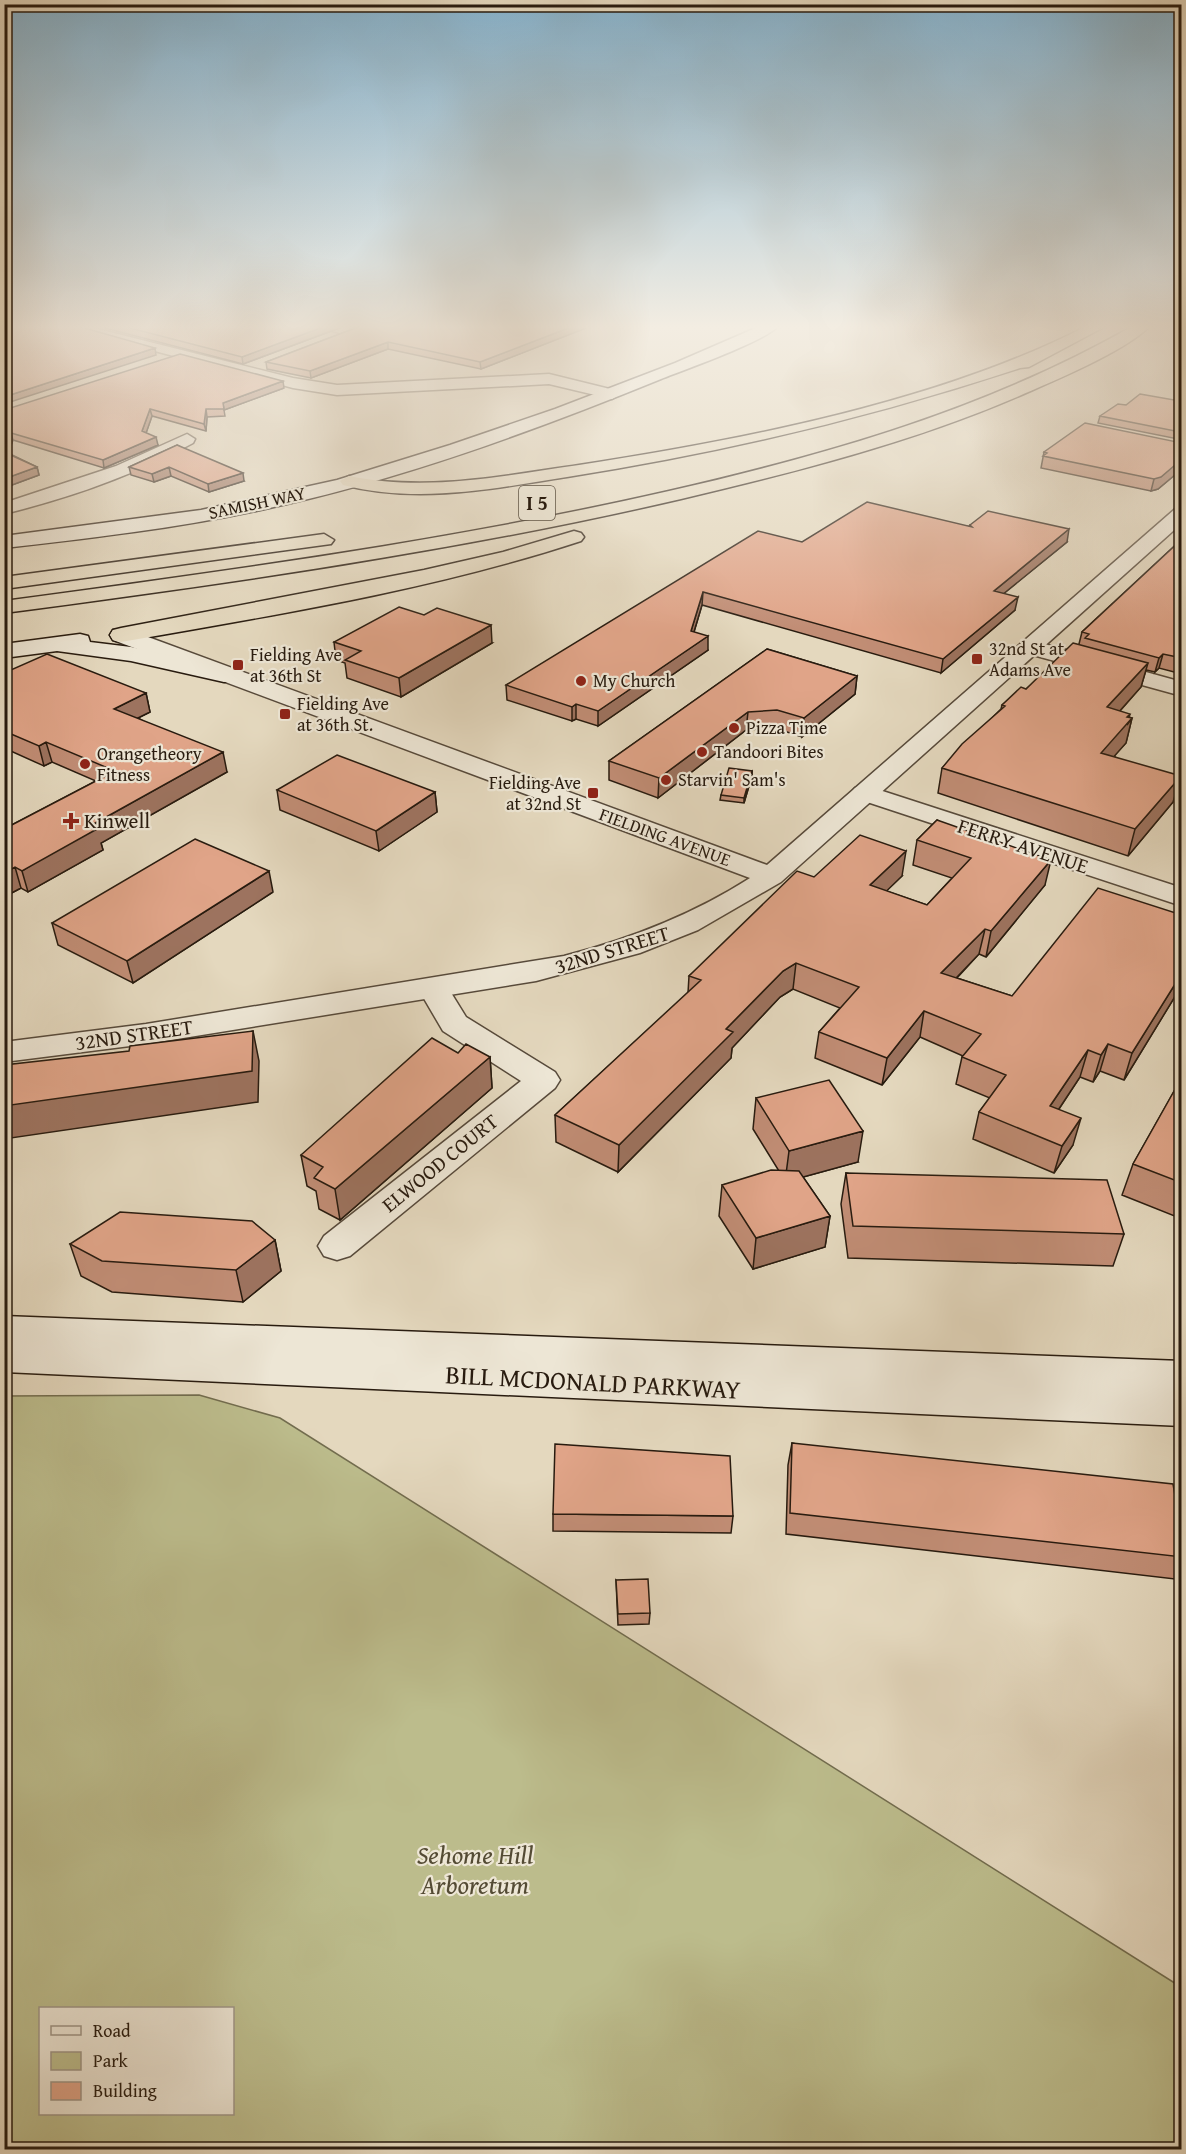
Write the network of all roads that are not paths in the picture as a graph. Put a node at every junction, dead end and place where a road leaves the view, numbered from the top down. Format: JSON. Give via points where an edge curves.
{"nodes":[{"id":1,"x":512,"y":428,"type":"edge"},
{"id":2,"x":790,"y":428,"type":"edge"},
{"id":3,"x":849,"y":428,"type":"edge"},
{"id":4,"x":925,"y":428,"type":"edge"},
{"id":5,"x":188,"y":439,"type":"dead end"},
{"id":6,"x":804,"y":464,"type":"junction"},
{"id":7,"x":698,"y":468,"type":"dead end"},
{"id":8,"x":392,"y":469,"type":"junction"},
{"id":9,"x":349,"y":481,"type":"junction"},
{"id":10,"x":415,"y":490,"type":"junction"},
{"id":11,"x":4,"y":509,"type":"edge"},
{"id":12,"x":1182,"y":513,"type":"edge"},
{"id":13,"x":344,"y":538,"type":"dead end"},
{"id":14,"x":4,"y":542,"type":"edge"},
{"id":15,"x":4,"y":583,"type":"edge"},
{"id":16,"x":4,"y":607,"type":"edge"},
{"id":17,"x":194,"y":623,"type":"junction"},
{"id":18,"x":121,"y":635,"type":"junction"},
{"id":19,"x":57,"y":644,"type":"junction"},
{"id":20,"x":1030,"y":647,"type":"junction"},
{"id":21,"x":4,"y":651,"type":"edge"},
{"id":22,"x":174,"y":656,"type":"junction"},
{"id":23,"x":224,"y":675,"type":"junction"},
{"id":24,"x":1182,"y":689,"type":"edge"},
{"id":25,"x":864,"y":794,"type":"junction"},
{"id":26,"x":771,"y":876,"type":"junction"},
{"id":27,"x":1182,"y":898,"type":"edge"},
{"id":28,"x":434,"y":990,"type":"junction"},
{"id":29,"x":4,"y":1052,"type":"edge"},
{"id":30,"x":337,"y":1246,"type":"dead end"},
{"id":31,"x":4,"y":1330,"type":"edge"},
{"id":32,"x":4,"y":1356,"type":"edge"},
{"id":33,"x":1182,"y":1377,"type":"edge"},
{"id":34,"x":1182,"y":1409,"type":"edge"}],
"edges":[{"from":1,"to":8,"type":"street","name":"SAMISH WAY"},
{"from":2,"to":10,"type":"highway","via":[[715,446],[582,470],[452,489]]},
{"from":3,"to":7,"type":"highway"},
{"from":4,"to":6,"type":"highway","number":"I 5"},
{"from":5,"to":11,"type":"street","via":[[118,469]]},
{"from":6,"to":16,"type":"highway","number":"I 5","via":[[521,528],[263,573]]},
{"from":6,"to":17,"type":"highway","via":[[477,565]]},
{"from":8,"to":9,"type":"street","name":"SAMISH WAY"},
{"from":8,"to":10,"type":"highway","via":[[392,482],[399,488]]},
{"from":9,"to":10,"type":"highway","via":[[396,491]]},
{"from":9,"to":14,"type":"street","name":"SAMISH WAY","via":[[285,499],[174,520]]},
{"from":12,"to":20,"type":"street","name":"32ND STREET"},
{"from":13,"to":15,"type":"highway"},
{"from":17,"to":18,"type":"highway"},
{"from":17,"to":22,"type":"highway","via":[[170,637]]},
{"from":18,"to":19,"type":"street"},
{"from":18,"to":22,"type":"street","name":"FIELDING AVENUE"},
{"from":19,"to":21,"type":"street"},
{"from":19,"to":23,"type":"street","via":[[131,654]]},
{"from":20,"to":24,"type":"street"},
{"from":20,"to":25,"type":"street","name":"32ND STREET"},
{"from":22,"to":23,"type":"street","name":"FIELDING AVENUE"},
{"from":23,"to":26,"type":"street","name":"FIELDING AVENUE"},
{"from":25,"to":26,"type":"street","name":"32ND STREET"},
{"from":25,"to":27,"type":"street","name":"FERRY AVENUE"},
{"from":26,"to":28,"type":"street","name":"32ND STREET","via":[[718,910],[636,946],[536,972]]},
{"from":28,"to":29,"type":"street","name":"32ND STREET"},
{"from":28,"to":30,"type":"street","name":"ELWOOD COURT","via":[[454,1024],[543,1080]]},
{"from":31,"to":33,"type":"street","name":"BILL MCDONALD PARKWAY"},
{"from":32,"to":34,"type":"street","name":"BILL MCDONALD PARKWAY"}]}
